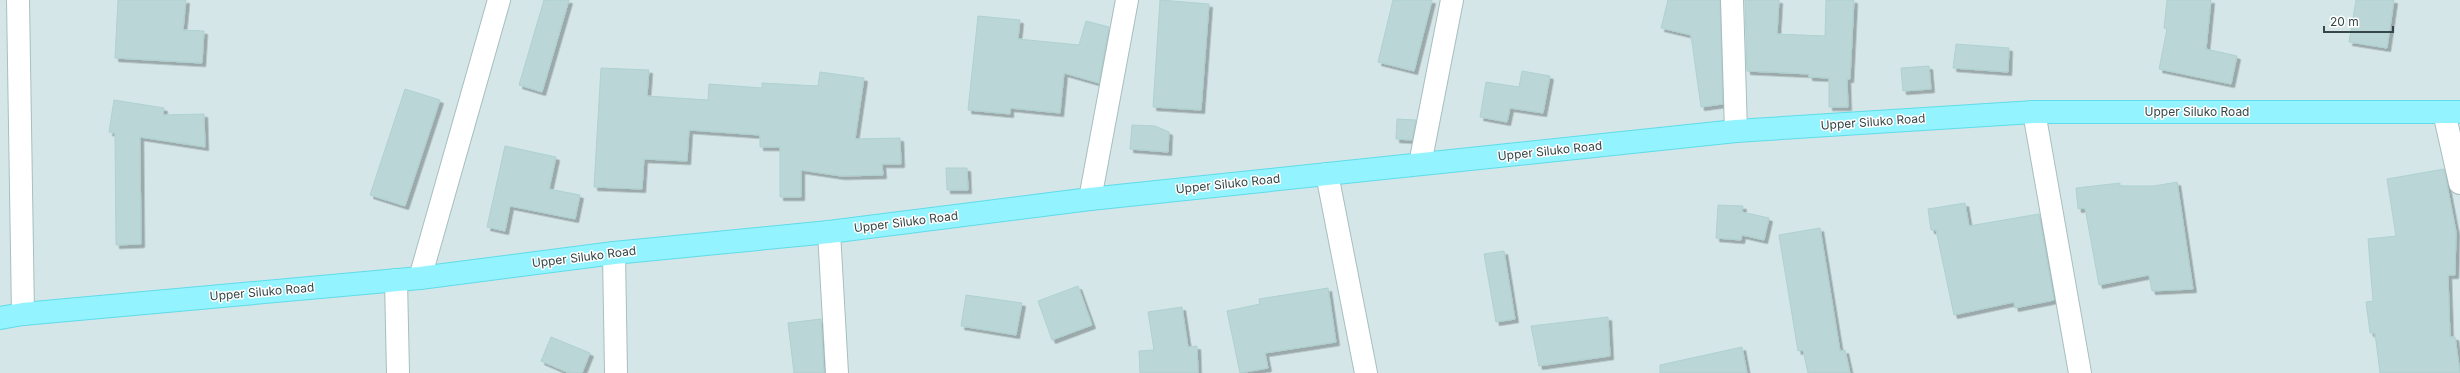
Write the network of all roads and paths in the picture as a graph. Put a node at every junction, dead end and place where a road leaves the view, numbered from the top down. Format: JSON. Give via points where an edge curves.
{"nodes":[{"id":1,"x":18,"y":0,"type":"edge"},
{"id":2,"x":498,"y":0,"type":"edge"},
{"id":3,"x":1127,"y":0,"type":"edge"},
{"id":4,"x":1452,"y":0,"type":"edge"},
{"id":5,"x":1732,"y":0,"type":"edge"},
{"id":6,"x":2034,"y":112,"type":"junction"},
{"id":7,"x":2452,"y":112,"type":"edge"},
{"id":8,"x":1736,"y":131,"type":"junction"},
{"id":9,"x":1420,"y":164,"type":"junction"},
{"id":10,"x":1327,"y":174,"type":"junction"},
{"id":11,"x":2460,"y":183,"type":"edge"},
{"id":12,"x":1090,"y":199,"type":"junction"},
{"id":13,"x":828,"y":232,"type":"junction"},
{"id":14,"x":614,"y":253,"type":"junction"},
{"id":15,"x":420,"y":278,"type":"junction"},
{"id":16,"x":396,"y":280,"type":"junction"},
{"id":17,"x":23,"y":314,"type":"junction"},
{"id":18,"x":0,"y":318,"type":"edge"},
{"id":19,"x":398,"y":373,"type":"edge"},
{"id":20,"x":616,"y":373,"type":"edge"},
{"id":21,"x":837,"y":373,"type":"edge"},
{"id":22,"x":1366,"y":373,"type":"edge"},
{"id":23,"x":2080,"y":373,"type":"edge"}],
"edges":[{"from":1,"to":17,"type":"street"},
{"from":2,"to":15,"type":"street"},
{"from":3,"to":12,"type":"street"},
{"from":4,"to":9,"type":"street"},
{"from":5,"to":8,"type":"street"},
{"from":6,"to":7,"type":"main road","name":"Upper Siluko Road"},
{"from":6,"to":8,"type":"main road","name":"Upper Siluko Road"},
{"from":6,"to":23,"type":"street"},
{"from":7,"to":11,"type":"street"},
{"from":8,"to":9,"type":"main road","name":"Upper Siluko Road"},
{"from":9,"to":10,"type":"main road","name":"Upper Siluko Road"},
{"from":10,"to":12,"type":"main road","name":"Upper Siluko Road"},
{"from":10,"to":22,"type":"street"},
{"from":12,"to":13,"type":"main road","name":"Upper Siluko Road"},
{"from":13,"to":14,"type":"main road","name":"Upper Siluko Road"},
{"from":13,"to":21,"type":"street"},
{"from":14,"to":15,"type":"main road","name":"Upper Siluko Road"},
{"from":14,"to":20,"type":"street"},
{"from":15,"to":16,"type":"main road","name":"Upper Siluko Road"},
{"from":16,"to":17,"type":"main road","name":"Upper Siluko Road"},
{"from":16,"to":19,"type":"street"},
{"from":17,"to":18,"type":"main road","name":"Upper Siluko Road"}]}
